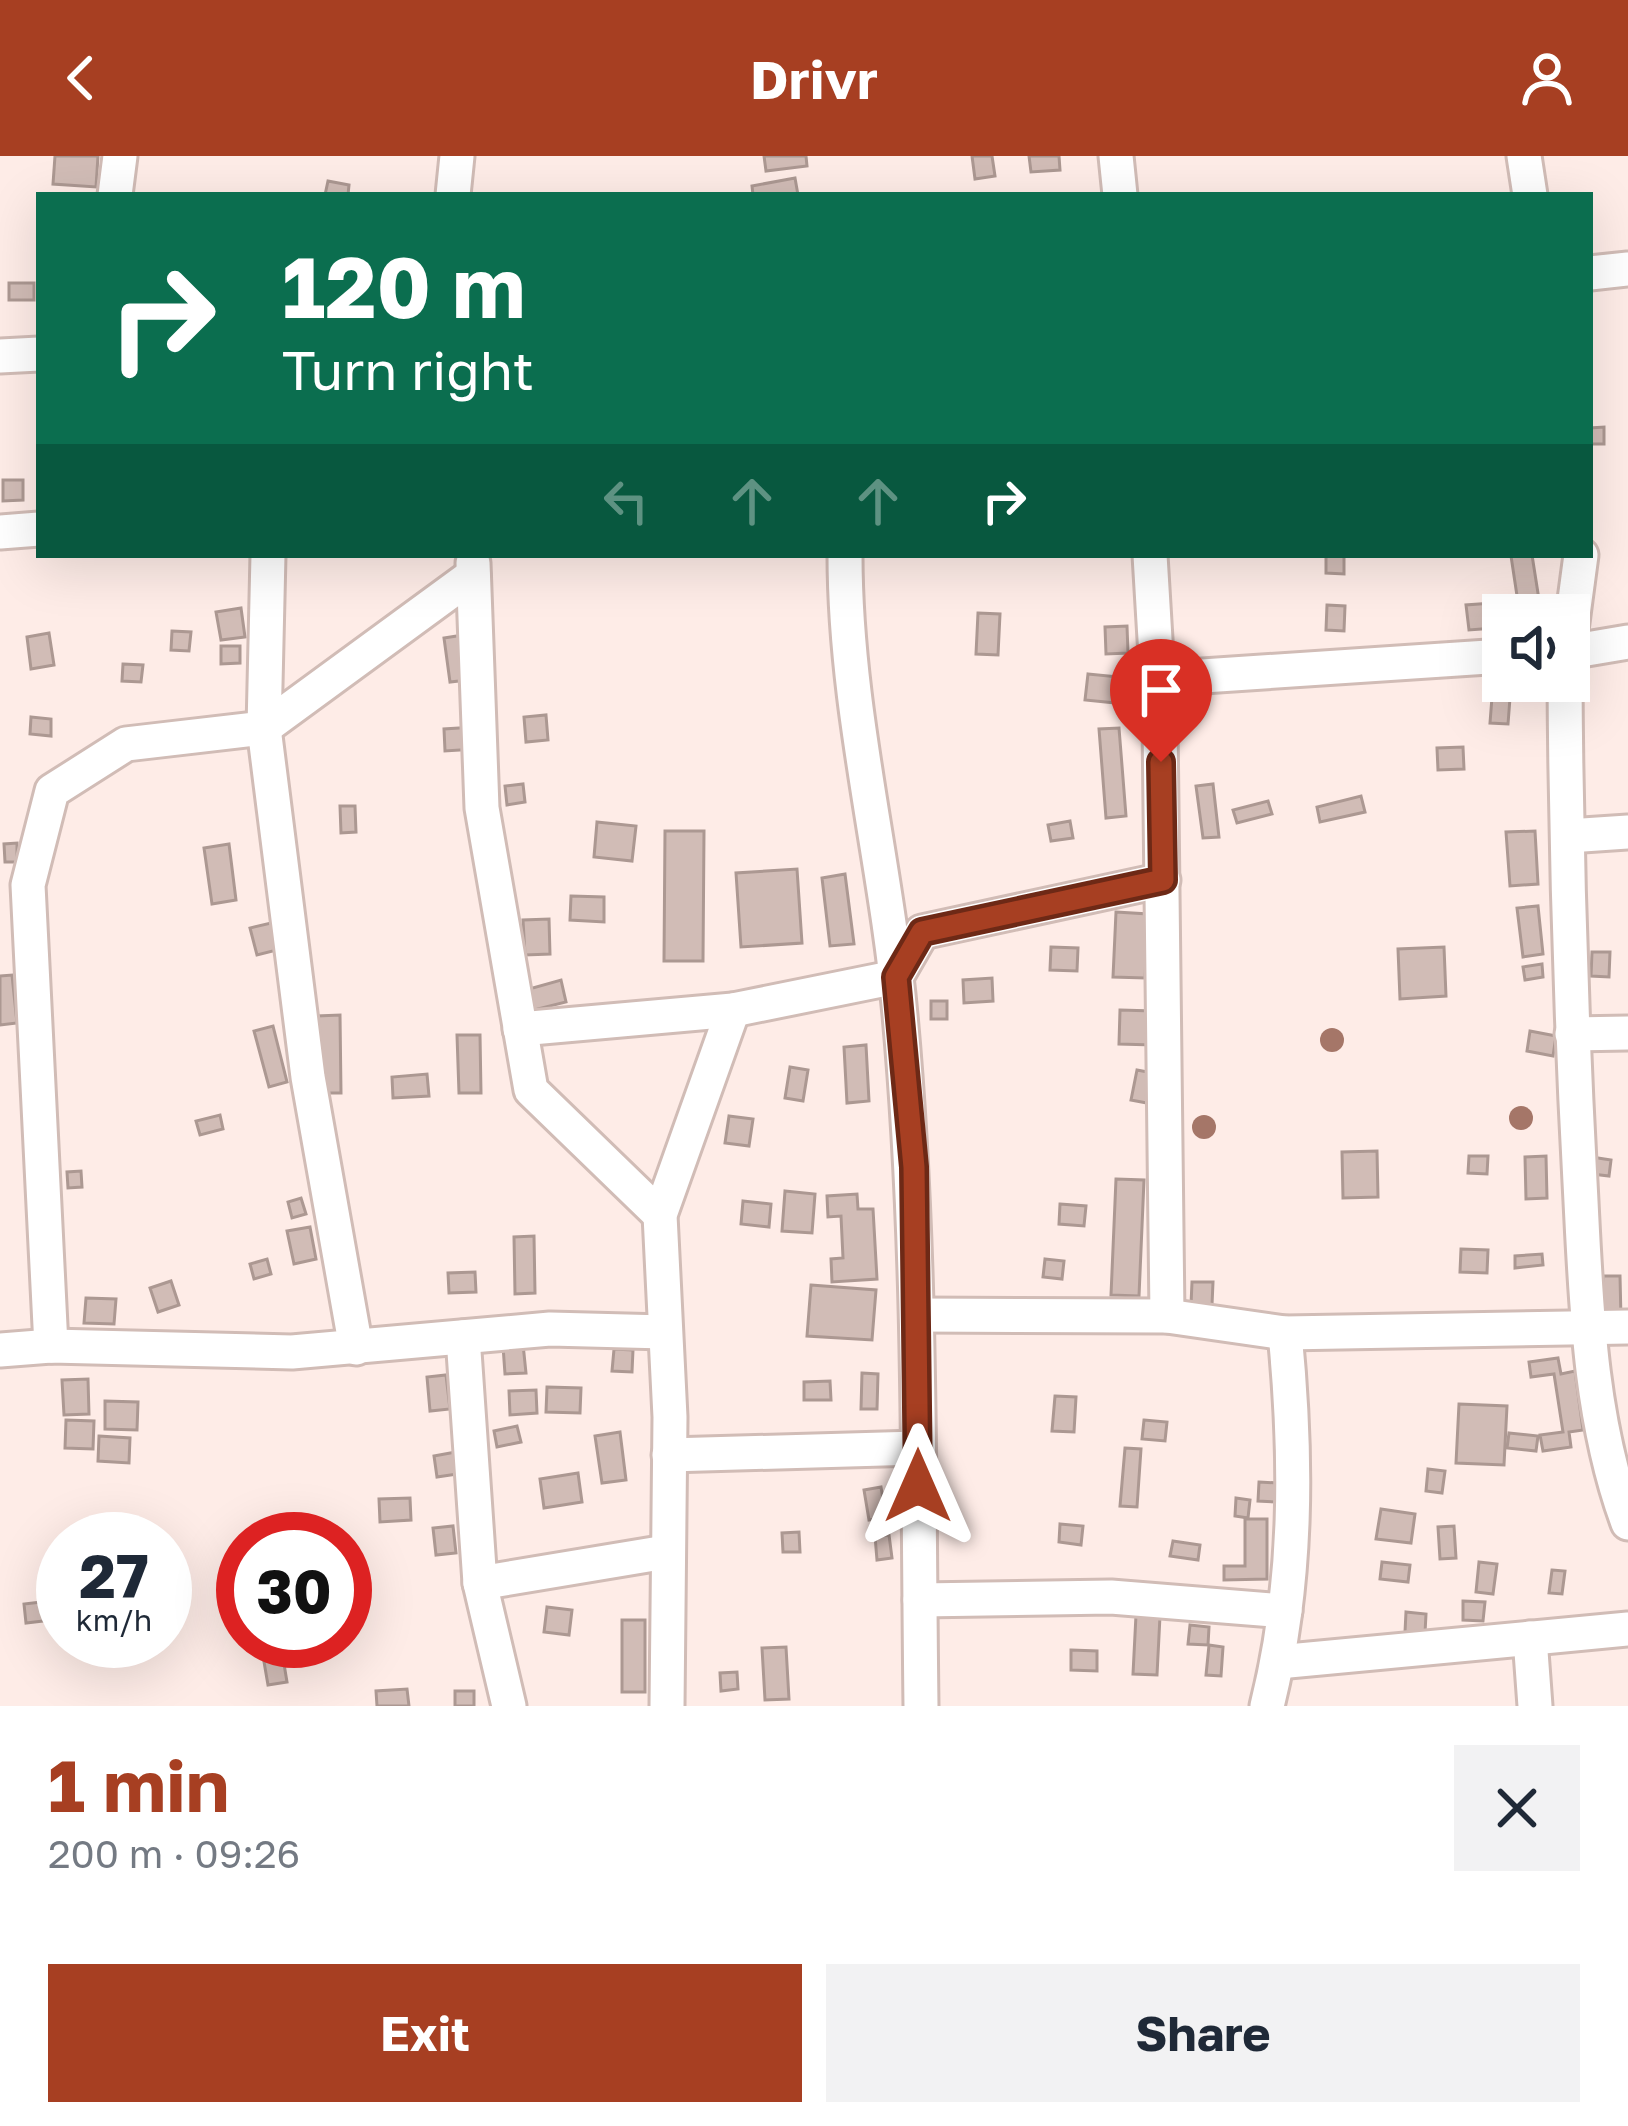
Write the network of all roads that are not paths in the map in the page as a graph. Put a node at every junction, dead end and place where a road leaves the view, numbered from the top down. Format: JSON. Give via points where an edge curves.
{"nodes":[{"id":1,"x":120,"y":156,"type":"edge"},
{"id":2,"x":457,"y":156,"type":"edge"},
{"id":3,"x":1116,"y":156,"type":"edge"},
{"id":4,"x":1524,"y":156,"type":"edge"},
{"id":5,"x":115,"y":192,"type":"edge"},
{"id":6,"x":453,"y":192,"type":"edge"},
{"id":7,"x":1120,"y":192,"type":"edge"},
{"id":8,"x":1530,"y":192,"type":"edge"},
{"id":9,"x":1628,"y":269,"type":"edge"},
{"id":10,"x":1593,"y":273,"type":"edge"},
{"id":11,"x":36,"y":354,"type":"edge"},
{"id":12,"x":0,"y":356,"type":"edge"},
{"id":13,"x":36,"y":529,"type":"edge"},
{"id":14,"x":0,"y":532,"type":"edge"},
{"id":15,"x":268,"y":558,"type":"edge"},
{"id":16,"x":845,"y":558,"type":"edge"},
{"id":17,"x":1150,"y":558,"type":"edge"},
{"id":18,"x":1581,"y":558,"type":"edge"},
{"id":19,"x":473,"y":565,"type":"edge"},
{"id":20,"x":1576,"y":594,"type":"edge"},
{"id":21,"x":1628,"y":642,"type":"edge"},
{"id":22,"x":1590,"y":647,"type":"edge"},
{"id":23,"x":1482,"y":657,"type":"edge"},
{"id":24,"x":1158,"y":679,"type":"junction"},
{"id":25,"x":1565,"y":702,"type":"edge"},
{"id":26,"x":264,"y":728,"type":"junction"},
{"id":27,"x":1628,"y":832,"type":"edge"},
{"id":28,"x":1568,"y":836,"type":"junction"},
{"id":29,"x":1163,"y":880,"type":"junction"},
{"id":30,"x":16,"y":952,"type":"edge"},
{"id":31,"x":896,"y":977,"type":"junction"},
{"id":32,"x":733,"y":1010,"type":"junction"},
{"id":33,"x":520,"y":1029,"type":"junction"},
{"id":34,"x":1572,"y":1034,"type":"junction"},
{"id":35,"x":1628,"y":1034,"type":"edge"},
{"id":36,"x":660,"y":1215,"type":"junction"},
{"id":37,"x":918,"y":1315,"type":"junction"},
{"id":38,"x":1167,"y":1316,"type":"junction"},
{"id":39,"x":1628,"y":1327,"type":"edge"},
{"id":40,"x":1588,"y":1328,"type":"junction"},
{"id":41,"x":665,"y":1332,"type":"junction"},
{"id":42,"x":1285,"y":1333,"type":"junction"},
{"id":43,"x":463,"y":1337,"type":"junction"},
{"id":44,"x":50,"y":1346,"type":"junction"},
{"id":45,"x":356,"y":1348,"type":"junction"},
{"id":46,"x":0,"y":1350,"type":"edge"},
{"id":47,"x":918,"y":1448,"type":"junction"},
{"id":48,"x":669,"y":1455,"type":"junction"},
{"id":49,"x":1628,"y":1523,"type":"edge"},
{"id":50,"x":666,"y":1552,"type":"junction"},
{"id":51,"x":480,"y":1583,"type":"junction"},
{"id":52,"x":920,"y":1600,"type":"junction"},
{"id":53,"x":1285,"y":1611,"type":"junction"},
{"id":54,"x":1628,"y":1629,"type":"edge"},
{"id":55,"x":1530,"y":1638,"type":"junction"},
{"id":56,"x":1278,"y":1662,"type":"junction"},
{"id":57,"x":509,"y":1706,"type":"edge"},
{"id":58,"x":667,"y":1706,"type":"edge"},
{"id":59,"x":921,"y":1706,"type":"edge"},
{"id":60,"x":1267,"y":1706,"type":"edge"},
{"id":61,"x":1535,"y":1706,"type":"edge"}],
"edges":[{"from":1,"to":5,"type":"street"},
{"from":2,"to":6,"type":"street"},
{"from":3,"to":7,"type":"street"},
{"from":4,"to":8,"type":"street"},
{"from":9,"to":10,"type":"street"},
{"from":11,"to":12,"type":"street"},
{"from":13,"to":14,"type":"street"},
{"from":15,"to":26,"type":"street"},
{"from":16,"to":31,"type":"street","via":[[845,649]]},
{"from":17,"to":24,"type":"street"},
{"from":18,"to":20,"type":"street"},
{"from":19,"to":26,"type":"street"},
{"from":19,"to":33,"type":"street","via":[[482,808]]},
{"from":21,"to":22,"type":"street"},
{"from":23,"to":24,"type":"street"},
{"from":24,"to":29,"type":"street"},
{"from":25,"to":28,"type":"street"},
{"from":26,"to":30,"type":"street","via":[[126,744],[52,791]]},
{"from":26,"to":45,"type":"street","via":[[308,1077]]},
{"from":27,"to":28,"type":"street"},
{"from":28,"to":34,"type":"street"},
{"from":29,"to":31,"type":"street","via":[[922,932]]},
{"from":29,"to":38,"type":"street"},
{"from":30,"to":44,"type":"street"},
{"from":31,"to":32,"type":"street"},
{"from":31,"to":37,"type":"street"},
{"from":32,"to":33,"type":"street"},
{"from":32,"to":36,"type":"street"},
{"from":33,"to":36,"type":"street","via":[[531,1090]]},
{"from":34,"to":35,"type":"street"},
{"from":34,"to":40,"type":"street"},
{"from":36,"to":41,"type":"street"},
{"from":37,"to":38,"type":"street"},
{"from":37,"to":47,"type":"street"},
{"from":38,"to":42,"type":"street"},
{"from":39,"to":40,"type":"street"},
{"from":40,"to":42,"type":"street"},
{"from":40,"to":49,"type":"street","via":[[1612,1479]]},
{"from":41,"to":43,"type":"street","via":[[550,1328]]},
{"from":41,"to":48,"type":"street"},
{"from":42,"to":53,"type":"street","via":[[1294,1432]]},
{"from":43,"to":45,"type":"street"},
{"from":43,"to":51,"type":"street"},
{"from":44,"to":45,"type":"street"},
{"from":44,"to":46,"type":"street"},
{"from":47,"to":48,"type":"street"},
{"from":47,"to":52,"type":"street"},
{"from":48,"to":50,"type":"street"},
{"from":50,"to":51,"type":"street"},
{"from":50,"to":58,"type":"street"},
{"from":51,"to":57,"type":"street"},
{"from":52,"to":53,"type":"street","via":[[1112,1597]]},
{"from":52,"to":59,"type":"street"},
{"from":53,"to":56,"type":"street"},
{"from":54,"to":55,"type":"street"},
{"from":55,"to":56,"type":"street"},
{"from":55,"to":61,"type":"street"},
{"from":56,"to":60,"type":"street"}]}
